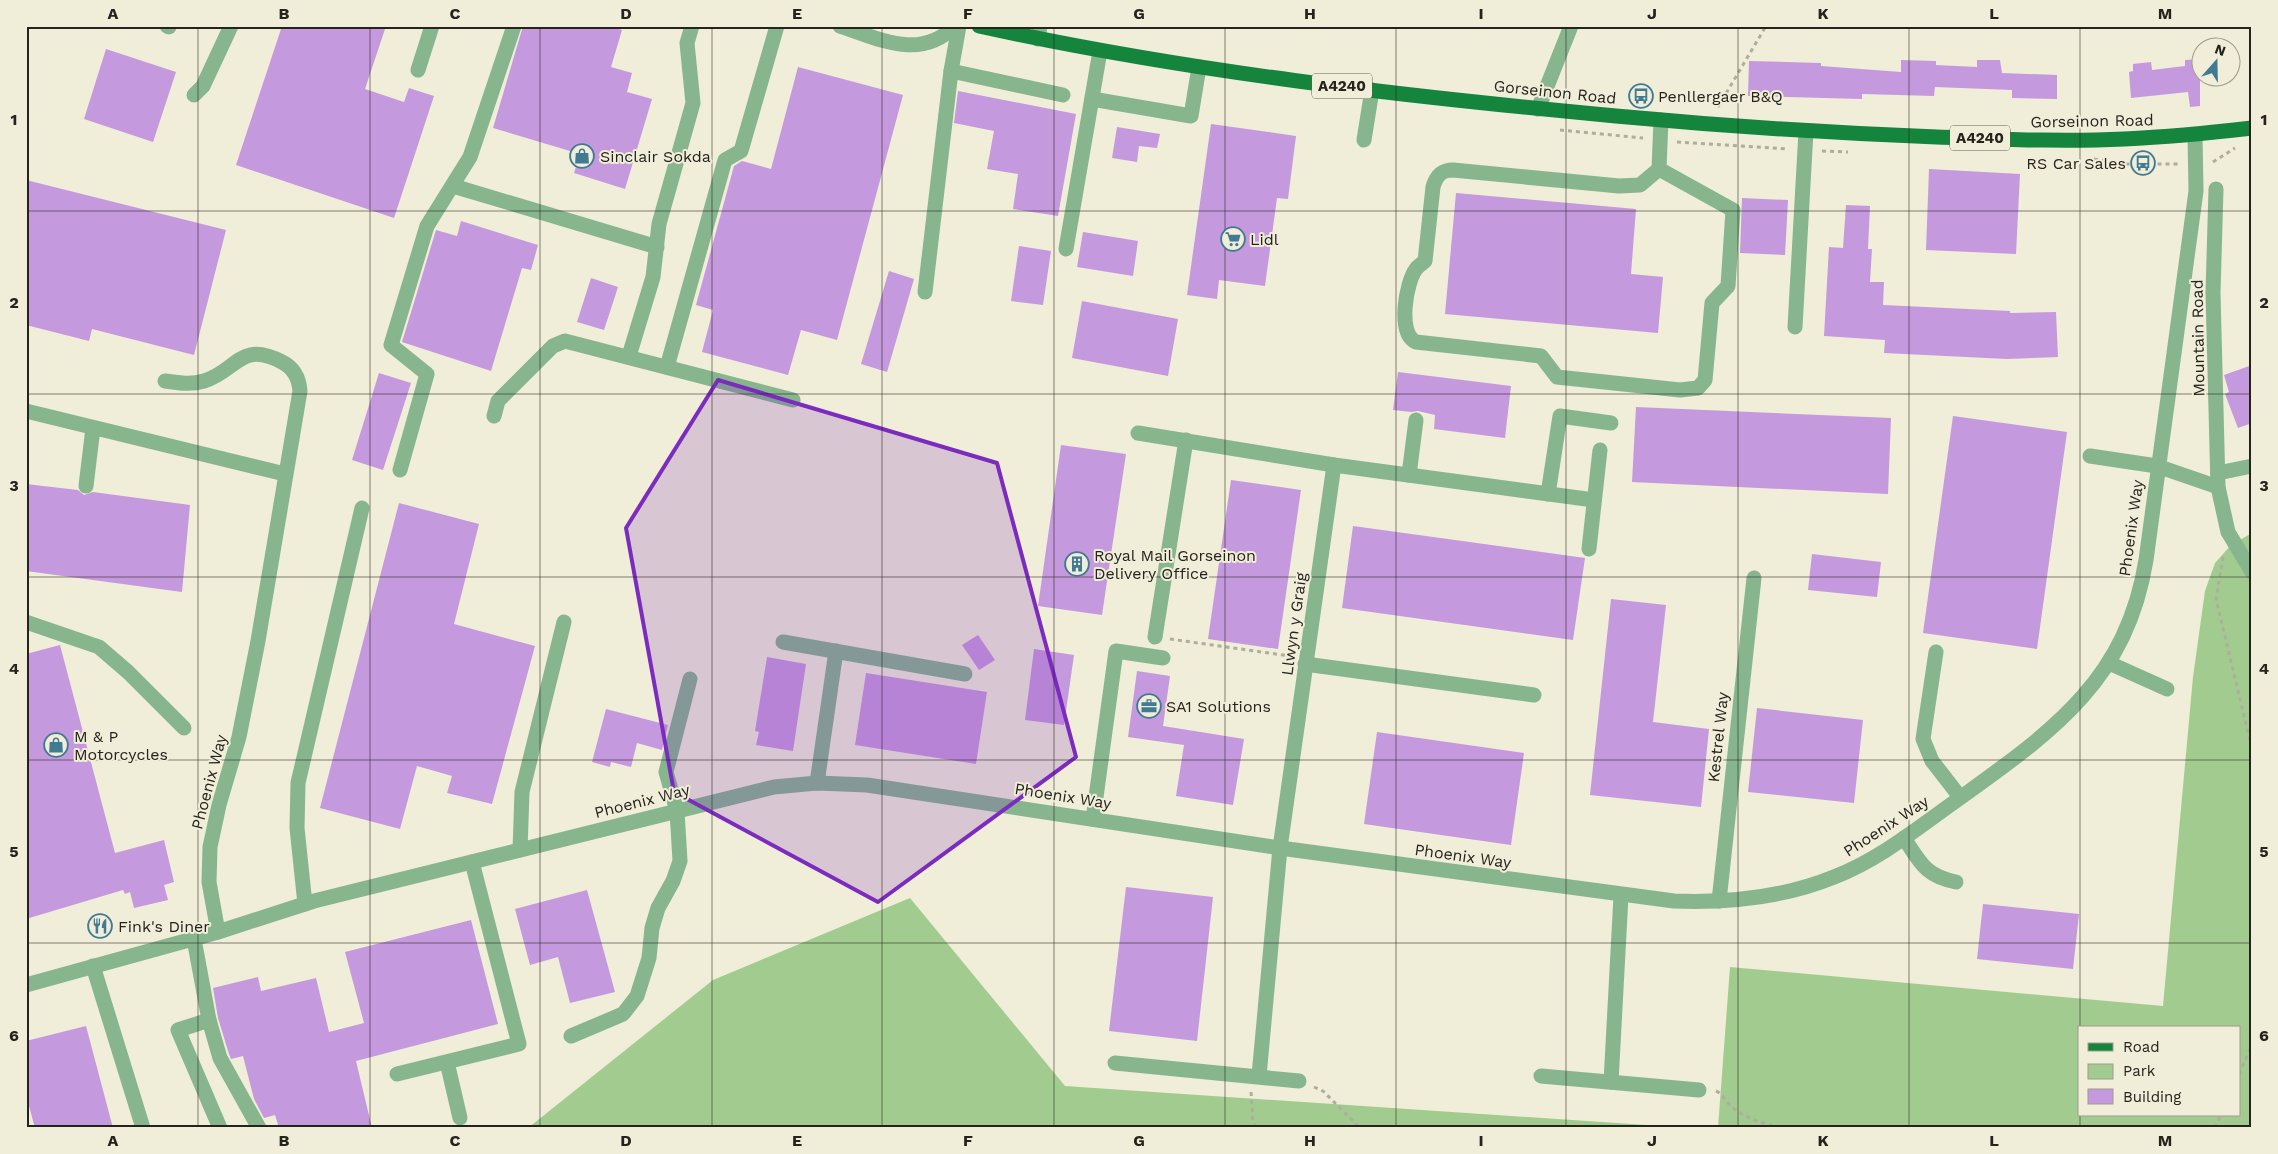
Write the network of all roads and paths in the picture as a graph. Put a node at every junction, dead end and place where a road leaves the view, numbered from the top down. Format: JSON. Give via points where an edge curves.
{"nodes":[{"id":1,"x":231,"y":26,"type":"edge"},
{"id":2,"x":432,"y":26,"type":"edge"},
{"id":3,"x":514,"y":26,"type":"edge"},
{"id":4,"x":692,"y":26,"type":"edge"},
{"id":5,"x":777,"y":26,"type":"edge"},
{"id":6,"x":840,"y":26,"type":"edge"},
{"id":7,"x":957,"y":26,"type":"edge"},
{"id":8,"x":979,"y":26,"type":"edge"},
{"id":9,"x":1571,"y":26,"type":"edge"},
{"id":10,"x":1766,"y":26,"type":"edge"},
{"id":11,"x":1039,"y":33,"type":"edge"},
{"id":12,"x":1100,"y":51,"type":"junction"},
{"id":13,"x":1199,"y":67,"type":"junction"},
{"id":14,"x":418,"y":70,"type":"dead end"},
{"id":15,"x":951,"y":71,"type":"junction"},
{"id":16,"x":1372,"y":90,"type":"junction"},
{"id":17,"x":194,"y":95,"type":"dead end"},
{"id":18,"x":1063,"y":95,"type":"dead end"},
{"id":19,"x":1092,"y":99,"type":"junction"},
{"id":20,"x":1538,"y":109,"type":"junction"},
{"id":21,"x":1661,"y":120,"type":"junction"},
{"id":22,"x":1708,"y":124,"type":"junction"},
{"id":23,"x":2252,"y":128,"type":"edge"},
{"id":24,"x":1806,"y":131,"type":"junction"},
{"id":25,"x":2195,"y":135,"type":"junction"},
{"id":26,"x":1364,"y":140,"type":"dead end"},
{"id":27,"x":1659,"y":169,"type":"junction"},
{"id":28,"x":453,"y":186,"type":"junction"},
{"id":29,"x":2216,"y":189,"type":"dead end"},
{"id":30,"x":657,"y":247,"type":"junction"},
{"id":31,"x":1066,"y":249,"type":"dead end"},
{"id":32,"x":925,"y":292,"type":"dead end"},
{"id":33,"x":1795,"y":327,"type":"dead end"},
{"id":34,"x":629,"y":356,"type":"junction"},
{"id":35,"x":667,"y":367,"type":"junction"},
{"id":36,"x":166,"y":382,"type":"dead end"},
{"id":37,"x":793,"y":400,"type":"dead end"},
{"id":38,"x":26,"y":412,"type":"edge"},
{"id":39,"x":494,"y":416,"type":"dead end"},
{"id":40,"x":1416,"y":420,"type":"dead end"},
{"id":41,"x":1611,"y":423,"type":"dead end"},
{"id":42,"x":93,"y":428,"type":"junction"},
{"id":43,"x":1138,"y":433,"type":"dead end"},
{"id":44,"x":1186,"y":440,"type":"junction"},
{"id":45,"x":1600,"y":450,"type":"dead end"},
{"id":46,"x":2090,"y":456,"type":"dead end"},
{"id":47,"x":1334,"y":465,"type":"junction"},
{"id":48,"x":2157,"y":466,"type":"junction"},
{"id":49,"x":2252,"y":466,"type":"edge"},
{"id":50,"x":400,"y":470,"type":"dead end"},
{"id":51,"x":285,"y":474,"type":"junction"},
{"id":52,"x":1409,"y":475,"type":"junction"},
{"id":53,"x":2218,"y":480,"type":"junction"},
{"id":54,"x":86,"y":486,"type":"dead end"},
{"id":55,"x":1548,"y":494,"type":"junction"},
{"id":56,"x":1594,"y":500,"type":"junction"},
{"id":57,"x":362,"y":508,"type":"dead end"},
{"id":58,"x":2228,"y":532,"type":"junction"},
{"id":59,"x":1589,"y":549,"type":"dead end"},
{"id":60,"x":2252,"y":572,"type":"edge"},
{"id":61,"x":1754,"y":578,"type":"dead end"},
{"id":62,"x":26,"y":622,"type":"edge"},
{"id":63,"x":564,"y":622,"type":"dead end"},
{"id":64,"x":1155,"y":636,"type":"joint"},
{"id":65,"x":783,"y":642,"type":"dead end"},
{"id":66,"x":836,"y":651,"type":"junction"},
{"id":67,"x":1936,"y":652,"type":"dead end"},
{"id":68,"x":1163,"y":658,"type":"dead end"},
{"id":69,"x":1306,"y":661,"type":"junction"},
{"id":70,"x":2109,"y":663,"type":"junction"},
{"id":71,"x":965,"y":674,"type":"dead end"},
{"id":72,"x":690,"y":678,"type":"dead end"},
{"id":73,"x":2167,"y":689,"type":"dead end"},
{"id":74,"x":1534,"y":695,"type":"dead end"},
{"id":75,"x":184,"y":728,"type":"dead end"},
{"id":76,"x":2252,"y":749,"type":"edge"},
{"id":77,"x":817,"y":784,"type":"junction"},
{"id":78,"x":1960,"y":797,"type":"junction"},
{"id":79,"x":677,"y":811,"type":"junction"},
{"id":80,"x":1093,"y":819,"type":"junction"},
{"id":81,"x":1904,"y":838,"type":"junction"},
{"id":82,"x":1280,"y":848,"type":"junction"},
{"id":83,"x":520,"y":850,"type":"junction"},
{"id":84,"x":472,"y":862,"type":"junction"},
{"id":85,"x":1956,"y":882,"type":"dead end"},
{"id":86,"x":1621,"y":896,"type":"junction"},
{"id":87,"x":1719,"y":901,"type":"junction"},
{"id":88,"x":305,"y":904,"type":"junction"},
{"id":89,"x":218,"y":932,"type":"junction"},
{"id":90,"x":194,"y":939,"type":"junction"},
{"id":91,"x":93,"y":966,"type":"junction"},
{"id":92,"x":26,"y":985,"type":"edge"},
{"id":93,"x":209,"y":1020,"type":"junction"},
{"id":94,"x":571,"y":1036,"type":"dead end"},
{"id":95,"x":2252,"y":1045,"type":"edge"},
{"id":96,"x":447,"y":1062,"type":"junction"},
{"id":97,"x":1115,"y":1062,"type":"dead end"},
{"id":98,"x":2240,"y":1072,"type":"edge"},
{"id":99,"x":397,"y":1074,"type":"dead end"},
{"id":100,"x":1255,"y":1076,"type":"junction"},
{"id":101,"x":1541,"y":1076,"type":"dead end"},
{"id":102,"x":1299,"y":1081,"type":"joint"},
{"id":103,"x":1611,"y":1082,"type":"junction"},
{"id":104,"x":1699,"y":1090,"type":"joint"},
{"id":105,"x":2221,"y":1116,"type":"edge"},
{"id":106,"x":460,"y":1118,"type":"dead end"},
{"id":107,"x":143,"y":1128,"type":"edge"},
{"id":108,"x":220,"y":1128,"type":"edge"},
{"id":109,"x":259,"y":1128,"type":"edge"},
{"id":110,"x":1256,"y":1128,"type":"edge"},
{"id":111,"x":1360,"y":1128,"type":"edge"},
{"id":112,"x":1778,"y":1128,"type":"edge"},
{"id":113,"x":2215,"y":1128,"type":"edge"}],
"edges":[{"from":1,"to":17,"type":"street","via":[[203,86]]},
{"from":2,"to":14,"type":"street"},
{"from":3,"to":28,"type":"street","via":[[470,156]]},
{"from":4,"to":30,"type":"street","via":[[687,43],[693,103],[659,224]]},
{"from":5,"to":35,"type":"street","via":[[741,151],[725,160]]},
{"from":6,"to":7,"type":"street","via":[[910,46],[934,41]]},
{"from":7,"to":15,"type":"street"},
{"from":8,"to":11,"type":"main road","name":"Gorseinon Road","number":"A4240"},
{"from":9,"to":20,"type":"street"},
{"from":10,"to":22,"type":"path"},
{"from":11,"to":12,"type":"main road","name":"Gorseinon Road","number":"A4240"},
{"from":12,"to":13,"type":"main road","name":"Gorseinon Road","number":"A4240"},
{"from":12,"to":19,"type":"street"},
{"from":13,"to":16,"type":"main road","name":"Gorseinon Road","number":"A4240"},
{"from":13,"to":19,"type":"street","via":[[1191,116]]},
{"from":15,"to":18,"type":"street"},
{"from":15,"to":32,"type":"street"},
{"from":16,"to":20,"type":"main road","name":"Gorseinon Road","number":"A4240"},
{"from":16,"to":26,"type":"street"},
{"from":19,"to":31,"type":"street"},
{"from":20,"to":21,"type":"main road","name":"Gorseinon Road","number":"A4240"},
{"from":21,"to":22,"type":"main road","name":"Gorseinon Road","number":"A4240"},
{"from":21,"to":27,"type":"street"},
{"from":22,"to":24,"type":"main road","name":"Gorseinon Road","number":"A4240"},
{"from":23,"to":25,"type":"main road","name":"Gorseinon Road","number":"A4240"},
{"from":24,"to":25,"type":"main road","name":"Gorseinon Road","number":"A4240","via":[[2044,140],[2122,140]]},
{"from":24,"to":33,"type":"street"},
{"from":25,"to":48,"type":"street","name":"Phoenix Way","via":[[2196,191]]},
{"from":27,"to":27,"type":"street","via":[[1732,210],[1728,286],[1712,303],[1705,380],[1698,388],[1680,390],[1557,377],[1541,356],[1411,339],[1405,325],[1407,294],[1416,268],[1425,261],[1433,186],[1442,172],[1453,170],[1626,186],[1640,184]]},
{"from":28,"to":30,"type":"street"},
{"from":28,"to":50,"type":"street","via":[[428,226],[391,345],[427,374]]},
{"from":29,"to":53,"type":"street","name":"Mountain Road","via":[[2213,293]]},
{"from":30,"to":34,"type":"street","via":[[653,277]]},
{"from":34,"to":35,"type":"street"},
{"from":34,"to":39,"type":"street","via":[[574,342],[558,343],[546,351],[498,401]]},
{"from":35,"to":37,"type":"street"},
{"from":36,"to":51,"type":"street","name":"Phoenix Way","via":[[189,384],[207,380],[242,357],[253,354],[287,365],[295,373],[300,390]]},
{"from":38,"to":42,"type":"street"},
{"from":40,"to":52,"type":"street"},
{"from":41,"to":55,"type":"street","via":[[1560,416]]},
{"from":42,"to":51,"type":"street"},
{"from":42,"to":54,"type":"street"},
{"from":43,"to":44,"type":"street"},
{"from":44,"to":47,"type":"street"},
{"from":44,"to":64,"type":"street"},
{"from":45,"to":56,"type":"street"},
{"from":46,"to":48,"type":"street"},
{"from":47,"to":52,"type":"street"},
{"from":47,"to":69,"type":"street","name":"Llwyn y Graig"},
{"from":48,"to":53,"type":"street"},
{"from":48,"to":70,"type":"street","name":"Phoenix Way","via":[[2142,584]]},
{"from":49,"to":53,"type":"street"},
{"from":51,"to":89,"type":"street","name":"Phoenix Way","via":[[239,737],[210,847],[209,882]]},
{"from":52,"to":55,"type":"street"},
{"from":53,"to":58,"type":"street","name":"Mountain Road"},
{"from":55,"to":56,"type":"street"},
{"from":56,"to":59,"type":"street"},
{"from":57,"to":88,"type":"street","via":[[298,783],[297,828]]},
{"from":58,"to":60,"type":"street","name":"Mountain Road"},
{"from":58,"to":76,"type":"path","via":[[2216,599]]},
{"from":61,"to":87,"type":"street","name":"Kestrel Way"},
{"from":62,"to":75,"type":"street","via":[[99,647]]},
{"from":63,"to":83,"type":"street","via":[[522,792]]},
{"from":64,"to":69,"type":"path"},
{"from":65,"to":66,"type":"street"},
{"from":66,"to":71,"type":"street"},
{"from":66,"to":77,"type":"street"},
{"from":67,"to":78,"type":"street","via":[[1924,739],[1932,761]]},
{"from":68,"to":80,"type":"street","via":[[1116,651]]},
{"from":69,"to":74,"type":"street"},
{"from":69,"to":82,"type":"street","name":"Llwyn y Graig"},
{"from":70,"to":73,"type":"street"},
{"from":70,"to":78,"type":"street","name":"Phoenix Way","via":[[2076,706],[2029,749]]},
{"from":72,"to":79,"type":"street","via":[[666,772]]},
{"from":77,"to":79,"type":"street","name":"Phoenix Way","via":[[774,787]]},
{"from":77,"to":80,"type":"street","name":"Phoenix Way","via":[[867,785]]},
{"from":78,"to":81,"type":"street","name":"Phoenix Way"},
{"from":79,"to":83,"type":"street","name":"Phoenix Way"},
{"from":79,"to":94,"type":"street","via":[[680,861],[674,881],[658,908],[649,958],[637,996],[623,1014]]},
{"from":80,"to":82,"type":"street","name":"Phoenix Way"},
{"from":81,"to":85,"type":"street","via":[[1927,870],[1936,877]]},
{"from":81,"to":87,"type":"street","name":"Phoenix Way","via":[[1865,863],[1832,878],[1766,895]]},
{"from":82,"to":86,"type":"street","name":"Phoenix Way"},
{"from":82,"to":100,"type":"street","name":"Llwyn y Graig"},
{"from":83,"to":84,"type":"street","name":"Phoenix Way"},
{"from":84,"to":88,"type":"street","name":"Phoenix Way"},
{"from":84,"to":96,"type":"street","via":[[519,1044]]},
{"from":86,"to":87,"type":"street","name":"Phoenix Way","via":[[1674,902]]},
{"from":86,"to":103,"type":"street"},
{"from":88,"to":89,"type":"street","name":"Phoenix Way"},
{"from":89,"to":90,"type":"street","name":"Phoenix Way"},
{"from":90,"to":91,"type":"street","name":"Phoenix Way"},
{"from":90,"to":93,"type":"street"},
{"from":91,"to":92,"type":"street","name":"Phoenix Way"},
{"from":91,"to":107,"type":"street"},
{"from":93,"to":108,"type":"street","via":[[178,1030]]},
{"from":93,"to":109,"type":"street","via":[[220,1058]]},
{"from":95,"to":98,"type":"path"},
{"from":96,"to":99,"type":"street"},
{"from":96,"to":106,"type":"street"},
{"from":97,"to":100,"type":"street"},
{"from":100,"to":102,"type":"street"},
{"from":100,"to":110,"type":"path","via":[[1252,1122]]},
{"from":101,"to":103,"type":"street"},
{"from":102,"to":111,"type":"path","via":[[1323,1092]]},
{"from":103,"to":104,"type":"street"},
{"from":104,"to":112,"type":"path","via":[[1705,1087],[1720,1093],[1747,1118]]},
{"from":105,"to":113,"type":"path"}]}
